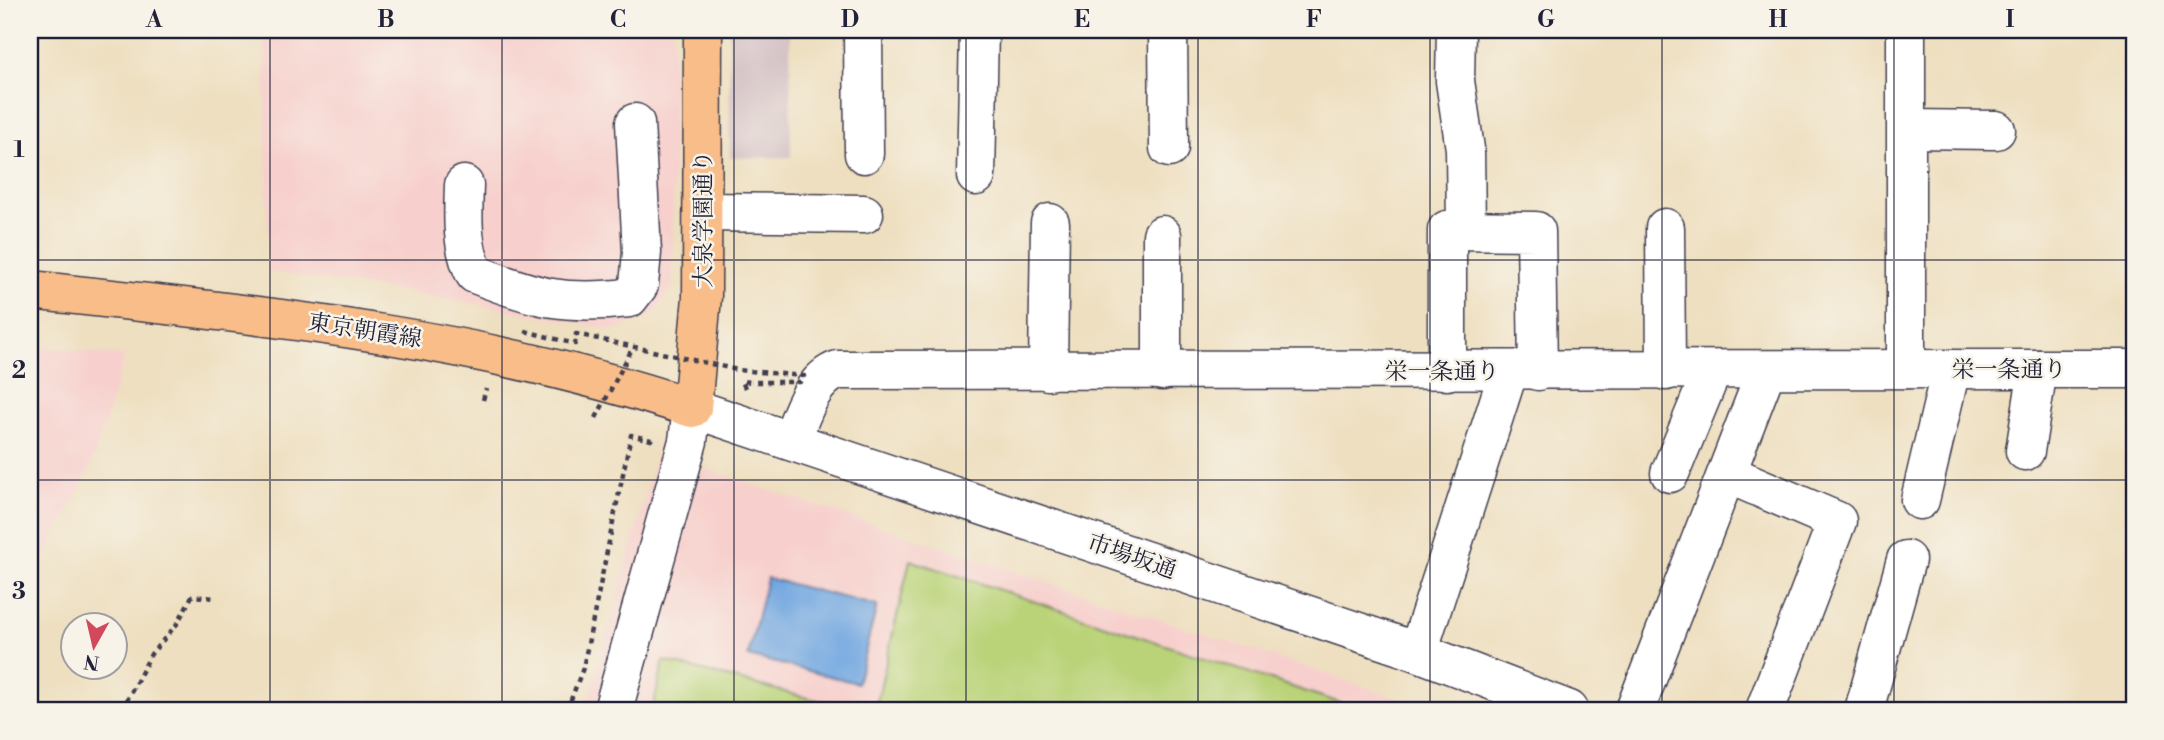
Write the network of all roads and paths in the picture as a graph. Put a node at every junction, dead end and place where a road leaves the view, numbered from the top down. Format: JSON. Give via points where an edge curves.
{"nodes":[{"id":1,"x":703,"y":30,"type":"edge"},
{"id":2,"x":863,"y":30,"type":"edge"},
{"id":3,"x":979,"y":30,"type":"edge"},
{"id":4,"x":1168,"y":30,"type":"edge"},
{"id":5,"x":1456,"y":30,"type":"edge"},
{"id":6,"x":1906,"y":30,"type":"edge"},
{"id":7,"x":635,"y":123,"type":"dead end"},
{"id":8,"x":1907,"y":129,"type":"junction"},
{"id":9,"x":1996,"y":130,"type":"dead end"},
{"id":10,"x":1170,"y":148,"type":"dead end"},
{"id":11,"x":864,"y":154,"type":"dead end"},
{"id":12,"x":976,"y":176,"type":"dead end"},
{"id":13,"x":464,"y":185,"type":"dead end"},
{"id":14,"x":704,"y":212,"type":"junction"},
{"id":15,"x":864,"y":214,"type":"dead end"},
{"id":16,"x":1050,"y":223,"type":"dead end"},
{"id":17,"x":1665,"y":228,"type":"dead end"},
{"id":18,"x":1466,"y":230,"type":"junction"},
{"id":19,"x":1162,"y":235,"type":"dead end"},
{"id":20,"x":30,"y":290,"type":"edge"},
{"id":21,"x":525,"y":331,"type":"dead end"},
{"id":22,"x":633,"y":347,"type":"junction"},
{"id":23,"x":1906,"y":369,"type":"junction"},
{"id":24,"x":1951,"y":369,"type":"junction"},
{"id":25,"x":2039,"y":369,"type":"junction"},
{"id":26,"x":2134,"y":369,"type":"edge"},
{"id":27,"x":1447,"y":370,"type":"junction"},
{"id":28,"x":1048,"y":371,"type":"junction"},
{"id":29,"x":1162,"y":371,"type":"junction"},
{"id":30,"x":1524,"y":371,"type":"junction"},
{"id":31,"x":1666,"y":371,"type":"junction"},
{"id":32,"x":1712,"y":371,"type":"junction"},
{"id":33,"x":1766,"y":371,"type":"junction"},
{"id":34,"x":751,"y":382,"type":"dead end"},
{"id":35,"x":692,"y":408,"type":"junction"},
{"id":36,"x":596,"y":418,"type":"dead end"},
{"id":37,"x":655,"y":433,"type":"dead end"},
{"id":38,"x":791,"y":441,"type":"junction"},
{"id":39,"x":2025,"y":451,"type":"dead end"},
{"id":40,"x":1670,"y":473,"type":"dead end"},
{"id":41,"x":1728,"y":474,"type":"junction"},
{"id":42,"x":1920,"y":500,"type":"dead end"},
{"id":43,"x":1906,"y":560,"type":"dead end"},
{"id":44,"x":216,"y":598,"type":"dead end"},
{"id":45,"x":1418,"y":652,"type":"junction"},
{"id":46,"x":122,"y":710,"type":"edge"},
{"id":47,"x":567,"y":710,"type":"edge"},
{"id":48,"x":613,"y":710,"type":"edge"},
{"id":49,"x":1569,"y":710,"type":"edge"},
{"id":50,"x":1634,"y":710,"type":"edge"},
{"id":51,"x":1765,"y":710,"type":"edge"},
{"id":52,"x":1864,"y":710,"type":"edge"}],
"edges":[{"from":1,"to":14,"type":"main road","name":"大泉学園通り"},
{"from":2,"to":11,"type":"street"},
{"from":3,"to":12,"type":"street"},
{"from":4,"to":10,"type":"street"},
{"from":5,"to":18,"type":"street","via":[[1455,81],[1465,149]]},
{"from":6,"to":8,"type":"street"},
{"from":7,"to":13,"type":"street","via":[[642,252],[639,285],[629,298],[555,301],[475,274],[464,231]]},
{"from":8,"to":9,"type":"street"},
{"from":8,"to":23,"type":"street"},
{"from":14,"to":15,"type":"street"},
{"from":14,"to":35,"type":"main road","name":"大泉学園通り","via":[[700,349]]},
{"from":16,"to":28,"type":"street"},
{"from":17,"to":31,"type":"street"},
{"from":18,"to":27,"type":"street","via":[[1447,230]]},
{"from":18,"to":30,"type":"street","via":[[1536,231]]},
{"from":19,"to":29,"type":"street"},
{"from":20,"to":35,"type":"main road","name":"東京朝霞線","via":[[335,324],[437,341],[612,382]]},
{"from":21,"to":22,"type":"path","bridge":true,"via":[[575,344],[576,334]]},
{"from":22,"to":34,"type":"path","bridge":true,"via":[[738,370],[804,376],[800,382]]},
{"from":22,"to":36,"type":"path","bridge":true},
{"from":23,"to":24,"type":"street","name":"栄一条通り"},
{"from":23,"to":33,"type":"street","name":"栄一条通り"},
{"from":24,"to":25,"type":"street","name":"栄一条通り"},
{"from":24,"to":42,"type":"street"},
{"from":25,"to":26,"type":"street","name":"栄一条通り"},
{"from":25,"to":39,"type":"street"},
{"from":27,"to":29,"type":"street","name":"栄一条通り"},
{"from":27,"to":30,"type":"street","name":"栄一条通り"},
{"from":28,"to":29,"type":"street","name":"栄一条通り"},
{"from":28,"to":38,"type":"street","name":"栄一条通り","via":[[838,370],[819,382]]},
{"from":30,"to":31,"type":"street","name":"栄一条通り"},
{"from":30,"to":45,"type":"street"},
{"from":31,"to":32,"type":"street","name":"栄一条通り"},
{"from":32,"to":33,"type":"street","name":"栄一条通り"},
{"from":32,"to":40,"type":"street"},
{"from":33,"to":41,"type":"street"},
{"from":35,"to":38,"type":"street","name":"市場坂通"},
{"from":35,"to":48,"type":"street","via":[[688,442]]},
{"from":37,"to":47,"type":"path","via":[[651,440],[631,435],[583,668]]},
{"from":38,"to":45,"type":"street","name":"市場坂通"},
{"from":41,"to":50,"type":"street"},
{"from":41,"to":51,"type":"street","via":[[1837,521]]},
{"from":43,"to":52,"type":"street"},
{"from":44,"to":46,"type":"path","via":[[192,596],[177,624],[151,654]]},
{"from":45,"to":49,"type":"street","name":"市場坂通"}]}
